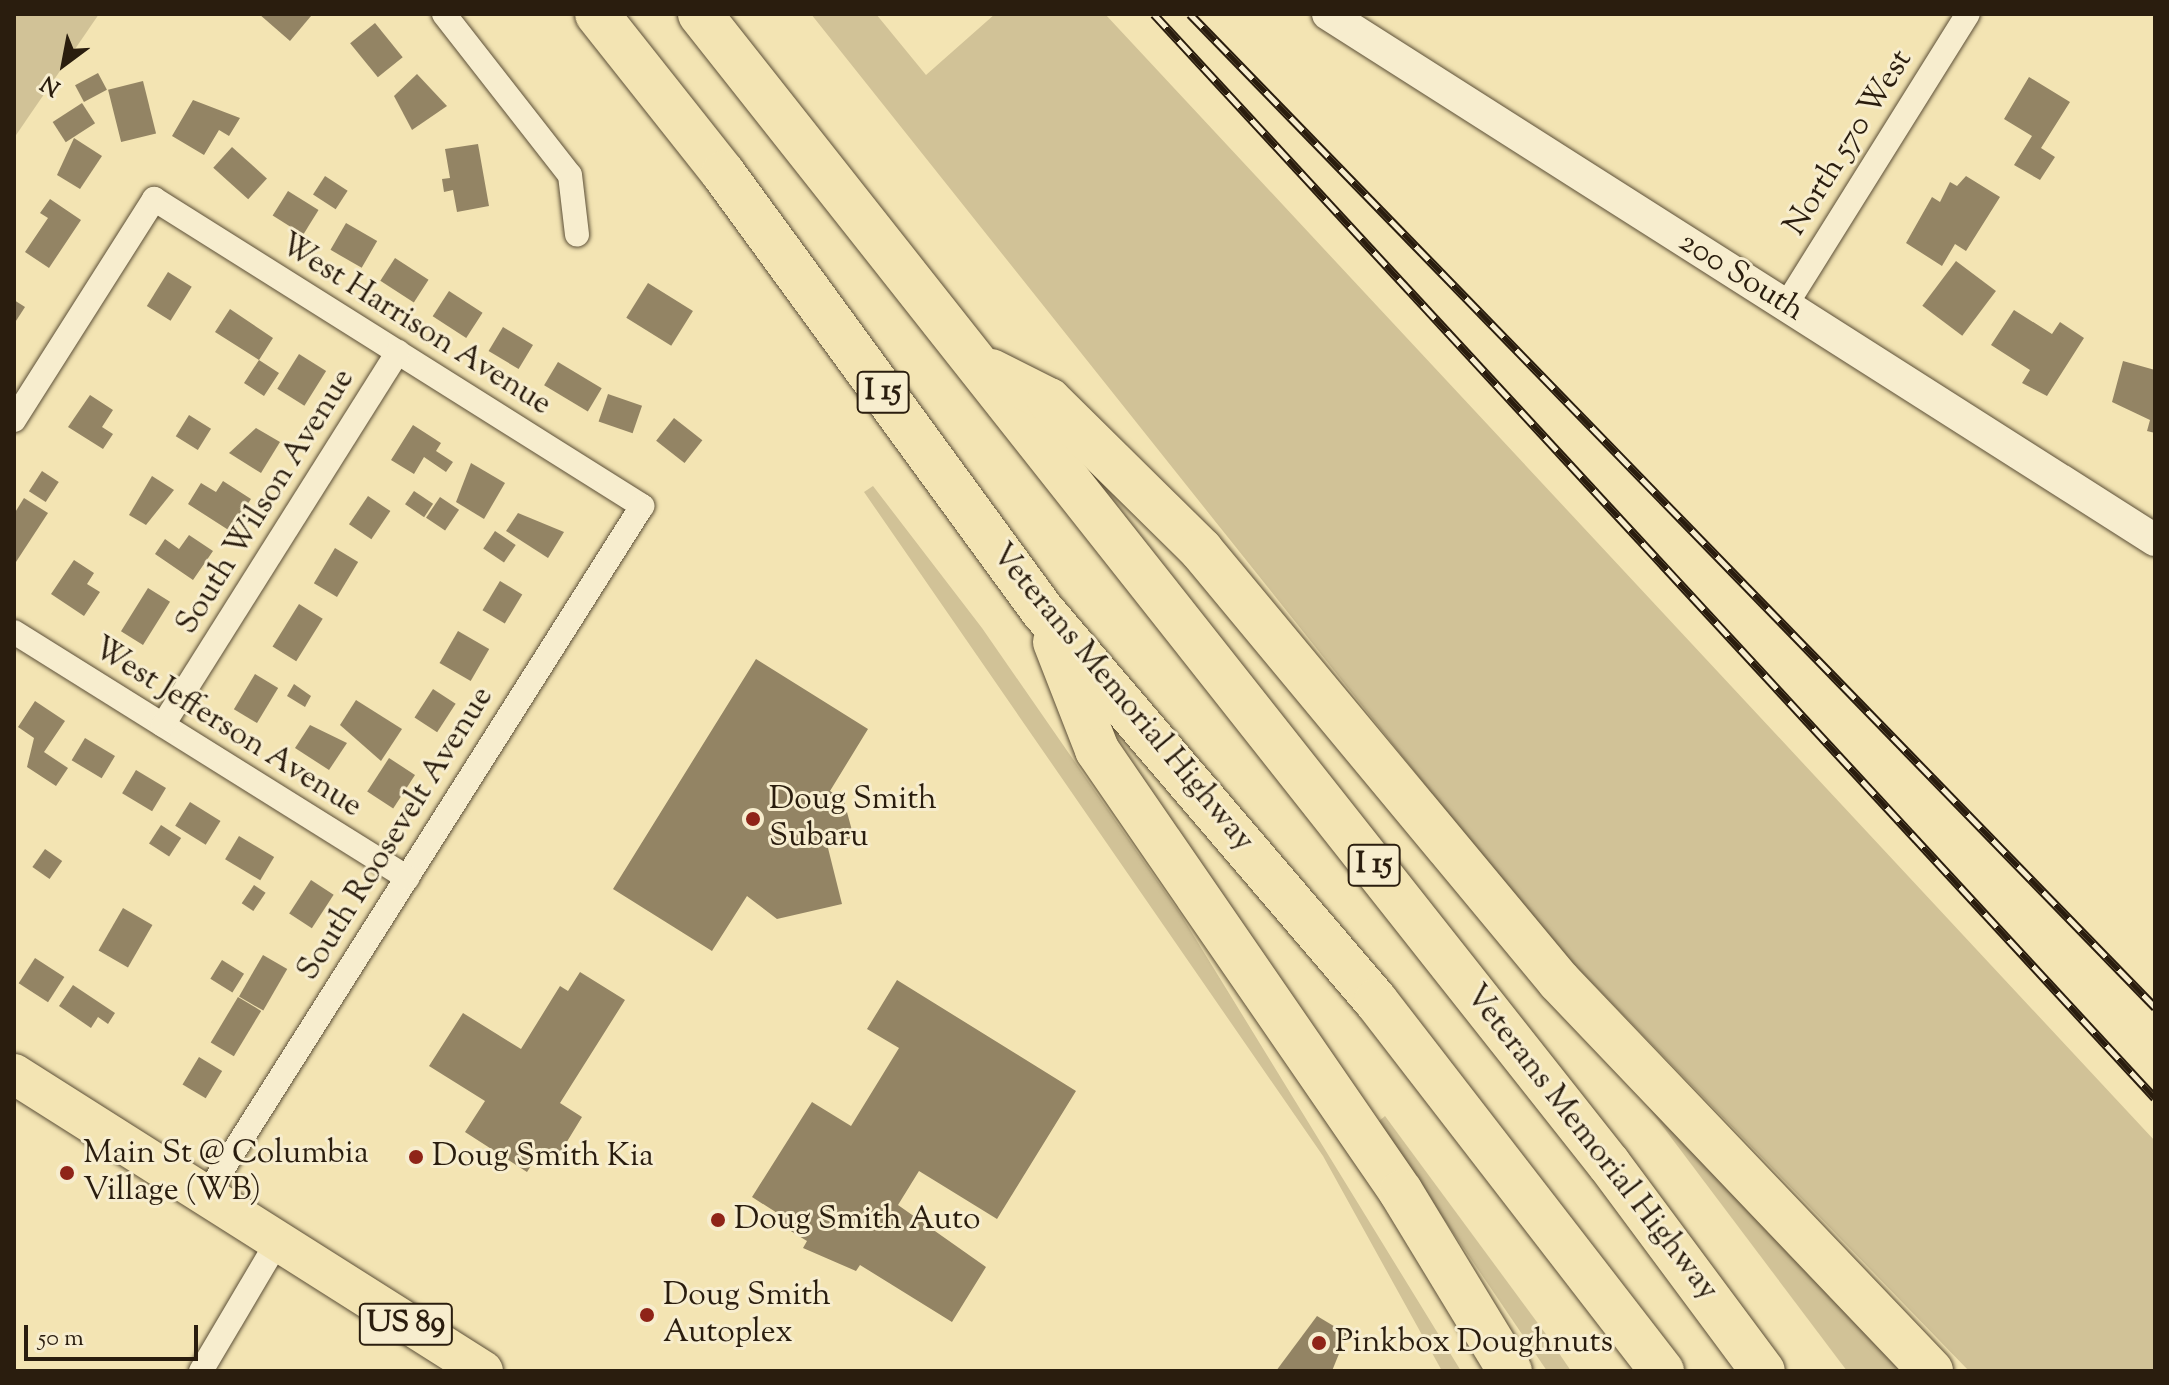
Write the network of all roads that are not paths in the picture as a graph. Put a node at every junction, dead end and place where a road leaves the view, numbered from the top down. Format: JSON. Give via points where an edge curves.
{"nodes":[{"id":1,"x":444,"y":14,"type":"edge"},
{"id":2,"x":597,"y":14,"type":"edge"},
{"id":3,"x":700,"y":14,"type":"edge"},
{"id":4,"x":1328,"y":14,"type":"edge"},
{"id":5,"x":1968,"y":14,"type":"edge"},
{"id":6,"x":577,"y":235,"type":"dead end"},
{"id":7,"x":1786,"y":305,"type":"junction"},
{"id":8,"x":398,"y":352,"type":"junction"},
{"id":9,"x":976,"y":364,"type":"junction"},
{"id":10,"x":14,"y":420,"type":"edge"},
{"id":11,"x":642,"y":506,"type":"joint"},
{"id":12,"x":2155,"y":540,"type":"edge"},
{"id":13,"x":1042,"y":610,"type":"junction"},
{"id":14,"x":14,"y":632,"type":"edge"},
{"id":15,"x":163,"y":725,"type":"junction"},
{"id":16,"x":407,"y":878,"type":"junction"},
{"id":17,"x":14,"y":1074,"type":"edge"},
{"id":18,"x":205,"y":1197,"type":"junction"},
{"id":19,"x":276,"y":1244,"type":"junction"},
{"id":20,"x":201,"y":1371,"type":"edge"},
{"id":21,"x":483,"y":1371,"type":"edge"},
{"id":22,"x":1510,"y":1371,"type":"edge"},
{"id":23,"x":1662,"y":1371,"type":"edge"},
{"id":24,"x":1763,"y":1371,"type":"edge"},
{"id":25,"x":1931,"y":1371,"type":"edge"}],
"edges":[{"from":1,"to":6,"type":"street","via":[[570,175]]},
{"from":2,"to":13,"type":"highway","name":"Veterans Memorial Highway","number":"I 15","via":[[723,173]]},
{"from":3,"to":9,"type":"highway","name":"Veterans Memorial Highway","number":"I 15"},
{"from":4,"to":7,"type":"street","name":"200 South"},
{"from":5,"to":7,"type":"street","name":"North 570 West"},
{"from":7,"to":12,"type":"street","name":"200 South"},
{"from":8,"to":10,"type":"street","name":"West Harrison Avenue","via":[[154,199]]},
{"from":8,"to":11,"type":"street","name":"West Harrison Avenue"},
{"from":8,"to":15,"type":"street","name":"South Wilson Avenue"},
{"from":9,"to":24,"type":"highway","name":"Veterans Memorial Highway","number":"I 15","via":[[1609,1164]]},
{"from":9,"to":25,"type":"highway","via":[[1049,400],[1201,550],[1549,970]]},
{"from":11,"to":16,"type":"street","name":"South Roosevelt Avenue"},
{"from":13,"to":22,"type":"highway","via":[[1097,750],[1401,1192]]},
{"from":13,"to":23,"type":"highway","name":"Veterans Memorial Highway","number":"I 15","via":[[1376,1001]]},
{"from":14,"to":15,"type":"street","name":"West Jefferson Avenue"},
{"from":15,"to":16,"type":"street","name":"West Jefferson Avenue"},
{"from":16,"to":18,"type":"street","name":"South Roosevelt Avenue"},
{"from":17,"to":18,"type":"main road","number":"US 89"},
{"from":18,"to":19,"type":"main road","number":"US 89"},
{"from":19,"to":20,"type":"street"},
{"from":19,"to":21,"type":"main road","number":"US 89"}]}
